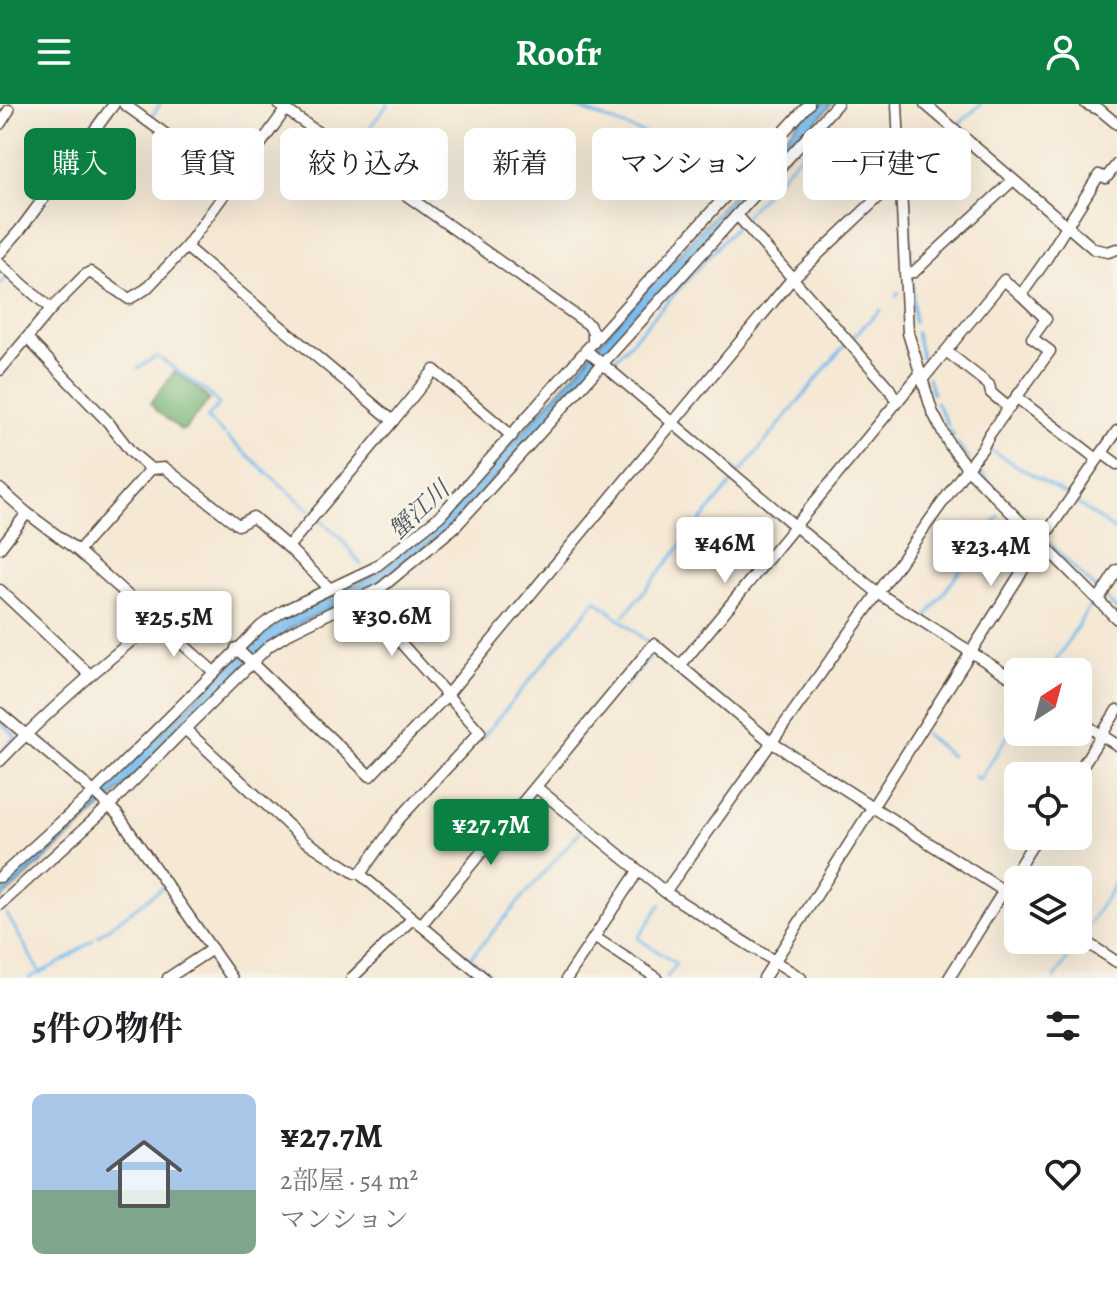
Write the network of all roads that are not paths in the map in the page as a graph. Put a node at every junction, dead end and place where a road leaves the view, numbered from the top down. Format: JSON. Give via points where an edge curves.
{"nodes":[{"id":1,"x":114,"y":104,"type":"edge"},
{"id":2,"x":124,"y":104,"type":"edge"},
{"id":3,"x":809,"y":104,"type":"edge"},
{"id":4,"x":837,"y":104,"type":"edge"},
{"id":5,"x":897,"y":104,"type":"edge"},
{"id":6,"x":925,"y":104,"type":"edge"},
{"id":7,"x":1086,"y":104,"type":"edge"},
{"id":8,"x":282,"y":107,"type":"edge"},
{"id":9,"x":9,"y":110,"type":"dead end"},
{"id":10,"x":0,"y":124,"type":"edge"},
{"id":11,"x":1117,"y":124,"type":"edge"},
{"id":12,"x":157,"y":128,"type":"edge"},
{"id":13,"x":898,"y":128,"type":"edge"},
{"id":14,"x":264,"y":135,"type":"edge"},
{"id":15,"x":1117,"y":164,"type":"edge"},
{"id":16,"x":1013,"y":180,"type":"junction"},
{"id":17,"x":221,"y":200,"type":"edge"},
{"id":18,"x":875,"y":200,"type":"edge"},
{"id":19,"x":902,"y":200,"type":"edge"},
{"id":20,"x":737,"y":215,"type":"junction"},
{"id":21,"x":1066,"y":226,"type":"junction"},
{"id":22,"x":186,"y":247,"type":"junction"},
{"id":23,"x":1117,"y":249,"type":"edge"},
{"id":24,"x":0,"y":253,"type":"edge"},
{"id":25,"x":0,"y":264,"type":"edge"},
{"id":26,"x":905,"y":273,"type":"junction"},
{"id":27,"x":792,"y":279,"type":"junction"},
{"id":28,"x":1021,"y":295,"type":"junction"},
{"id":29,"x":51,"y":309,"type":"junction"},
{"id":30,"x":27,"y":338,"type":"junction"},
{"id":31,"x":589,"y":348,"type":"junction"},
{"id":32,"x":946,"y":351,"type":"junction"},
{"id":33,"x":601,"y":364,"type":"junction"},
{"id":34,"x":0,"y":370,"type":"edge"},
{"id":35,"x":921,"y":377,"type":"junction"},
{"id":36,"x":1016,"y":397,"type":"junction"},
{"id":37,"x":897,"y":402,"type":"junction"},
{"id":38,"x":1009,"y":408,"type":"junction"},
{"id":39,"x":393,"y":421,"type":"junction"},
{"id":40,"x":673,"y":425,"type":"junction"},
{"id":41,"x":1117,"y":431,"type":"edge"},
{"id":42,"x":512,"y":436,"type":"junction"},
{"id":43,"x":1100,"y":456,"type":"junction"},
{"id":44,"x":1117,"y":464,"type":"edge"},
{"id":45,"x":967,"y":468,"type":"junction"},
{"id":46,"x":151,"y":469,"type":"junction"},
{"id":47,"x":0,"y":489,"type":"edge"},
{"id":48,"x":27,"y":513,"type":"junction"},
{"id":49,"x":795,"y":526,"type":"junction"},
{"id":50,"x":1040,"y":543,"type":"junction"},
{"id":51,"x":288,"y":547,"type":"junction"},
{"id":52,"x":0,"y":548,"type":"edge"},
{"id":53,"x":78,"y":551,"type":"junction"},
{"id":54,"x":1117,"y":570,"type":"edge"},
{"id":55,"x":330,"y":589,"type":"junction"},
{"id":56,"x":0,"y":590,"type":"edge"},
{"id":57,"x":878,"y":593,"type":"junction"},
{"id":58,"x":361,"y":598,"type":"junction"},
{"id":59,"x":1098,"y":600,"type":"junction"},
{"id":60,"x":1117,"y":619,"type":"edge"},
{"id":61,"x":156,"y":621,"type":"junction"},
{"id":62,"x":237,"y":649,"type":"junction"},
{"id":63,"x":971,"y":652,"type":"junction"},
{"id":64,"x":250,"y":662,"type":"junction"},
{"id":65,"x":680,"y":666,"type":"junction"},
{"id":66,"x":214,"y":672,"type":"junction"},
{"id":67,"x":1004,"y":673,"type":"edge"},
{"id":68,"x":90,"y":675,"type":"junction"},
{"id":69,"x":447,"y":695,"type":"junction"},
{"id":70,"x":1117,"y":710,"type":"edge"},
{"id":71,"x":0,"y":713,"type":"edge"},
{"id":72,"x":185,"y":729,"type":"junction"},
{"id":73,"x":1092,"y":729,"type":"edge"},
{"id":74,"x":25,"y":734,"type":"junction"},
{"id":75,"x":1101,"y":735,"type":"junction"},
{"id":76,"x":771,"y":742,"type":"junction"},
{"id":77,"x":1117,"y":745,"type":"edge"},
{"id":78,"x":0,"y":761,"type":"edge"},
{"id":79,"x":1085,"y":762,"type":"edge"},
{"id":80,"x":536,"y":787,"type":"junction"},
{"id":81,"x":94,"y":792,"type":"junction"},
{"id":82,"x":108,"y":807,"type":"junction"},
{"id":83,"x":873,"y":807,"type":"junction"},
{"id":84,"x":638,"y":871,"type":"junction"},
{"id":85,"x":360,"y":874,"type":"junction"},
{"id":86,"x":0,"y":877,"type":"edge"},
{"id":87,"x":1004,"y":891,"type":"joint"},
{"id":88,"x":665,"y":892,"type":"junction"},
{"id":89,"x":0,"y":905,"type":"edge"},
{"id":90,"x":416,"y":922,"type":"junction"},
{"id":91,"x":594,"y":937,"type":"junction"},
{"id":92,"x":1092,"y":946,"type":"edge"},
{"id":93,"x":212,"y":949,"type":"junction"},
{"id":94,"x":774,"y":961,"type":"junction"},
{"id":95,"x":1117,"y":962,"type":"edge"},
{"id":96,"x":168,"y":978,"type":"edge"},
{"id":97,"x":232,"y":978,"type":"edge"},
{"id":98,"x":352,"y":978,"type":"edge"},
{"id":99,"x":484,"y":978,"type":"edge"},
{"id":100,"x":567,"y":978,"type":"edge"},
{"id":101,"x":657,"y":978,"type":"edge"},
{"id":102,"x":764,"y":978,"type":"edge"},
{"id":103,"x":801,"y":978,"type":"edge"},
{"id":104,"x":949,"y":978,"type":"edge"}],
"edges":[{"from":1,"to":24,"type":"street"},
{"from":2,"to":12,"type":"street"},
{"from":3,"to":31,"type":"street"},
{"from":4,"to":20,"type":"street"},
{"from":5,"to":13,"type":"street"},
{"from":6,"to":16,"type":"street"},
{"from":7,"to":11,"type":"street"},
{"from":8,"to":14,"type":"street"},
{"from":8,"to":31,"type":"street","via":[[589,325]]},
{"from":9,"to":10,"type":"street"},
{"from":15,"to":21,"type":"street","via":[[1106,178],[1099,175]]},
{"from":16,"to":21,"type":"street"},
{"from":16,"to":26,"type":"street","via":[[914,272]]},
{"from":17,"to":22,"type":"street"},
{"from":18,"to":27,"type":"street"},
{"from":19,"to":26,"type":"street"},
{"from":20,"to":27,"type":"street"},
{"from":20,"to":33,"type":"street"},
{"from":21,"to":23,"type":"street","via":[[1094,249]]},
{"from":21,"to":28,"type":"street"},
{"from":22,"to":29,"type":"street","via":[[146,289],[129,299],[90,272]]},
{"from":22,"to":39,"type":"street"},
{"from":25,"to":29,"type":"street"},
{"from":26,"to":35,"type":"street","via":[[908,333]]},
{"from":27,"to":37,"type":"street"},
{"from":27,"to":40,"type":"street"},
{"from":28,"to":32,"type":"street","via":[[1004,280]]},
{"from":28,"to":36,"type":"street","via":[[1046,319],[1032,338],[1050,351]]},
{"from":29,"to":30,"type":"street"},
{"from":30,"to":34,"type":"street"},
{"from":30,"to":46,"type":"street"},
{"from":31,"to":33,"type":"street"},
{"from":31,"to":42,"type":"street"},
{"from":32,"to":35,"type":"street"},
{"from":32,"to":38,"type":"street"},
{"from":33,"to":40,"type":"street"},
{"from":33,"to":58,"type":"street","via":[[456,526],[381,588]]},
{"from":35,"to":37,"type":"street"},
{"from":35,"to":45,"type":"street","via":[[932,411]]},
{"from":36,"to":38,"type":"street"},
{"from":36,"to":43,"type":"street"},
{"from":37,"to":49,"type":"street"},
{"from":38,"to":45,"type":"street"},
{"from":39,"to":42,"type":"street","via":[[434,370]]},
{"from":39,"to":51,"type":"street"},
{"from":40,"to":49,"type":"street"},
{"from":40,"to":69,"type":"street"},
{"from":41,"to":43,"type":"street"},
{"from":42,"to":55,"type":"street","via":[[440,516],[374,568]]},
{"from":43,"to":44,"type":"street"},
{"from":43,"to":50,"type":"street"},
{"from":45,"to":50,"type":"street"},
{"from":45,"to":57,"type":"street"},
{"from":46,"to":51,"type":"street","via":[[165,468],[238,525],[253,517]]},
{"from":46,"to":53,"type":"street"},
{"from":47,"to":48,"type":"street"},
{"from":48,"to":52,"type":"street"},
{"from":48,"to":53,"type":"street"},
{"from":49,"to":57,"type":"street"},
{"from":49,"to":65,"type":"street"},
{"from":50,"to":59,"type":"street"},
{"from":50,"to":63,"type":"street"},
{"from":51,"to":55,"type":"street"},
{"from":53,"to":61,"type":"street"},
{"from":54,"to":59,"type":"street"},
{"from":55,"to":62,"type":"street","via":[[283,611]]},
{"from":56,"to":68,"type":"street"},
{"from":57,"to":63,"type":"street"},
{"from":57,"to":76,"type":"street"},
{"from":58,"to":64,"type":"street","via":[[291,632]]},
{"from":58,"to":69,"type":"street"},
{"from":59,"to":60,"type":"street"},
{"from":61,"to":66,"type":"street"},
{"from":61,"to":68,"type":"street"},
{"from":62,"to":64,"type":"street"},
{"from":62,"to":66,"type":"street"},
{"from":63,"to":67,"type":"street"},
{"from":63,"to":83,"type":"street"},
{"from":64,"to":69,"type":"street","via":[[370,776]]},
{"from":64,"to":72,"type":"street"},
{"from":65,"to":76,"type":"street"},
{"from":65,"to":80,"type":"street","via":[[654,644]]},
{"from":66,"to":81,"type":"street"},
{"from":68,"to":74,"type":"street"},
{"from":69,"to":85,"type":"street","via":[[480,732],[399,819]]},
{"from":70,"to":75,"type":"street"},
{"from":71,"to":74,"type":"street"},
{"from":72,"to":82,"type":"street"},
{"from":72,"to":85,"type":"street","via":[[304,840]]},
{"from":73,"to":75,"type":"street"},
{"from":74,"to":78,"type":"street"},
{"from":74,"to":81,"type":"street"},
{"from":75,"to":77,"type":"street"},
{"from":75,"to":79,"type":"street"},
{"from":76,"to":83,"type":"street"},
{"from":76,"to":88,"type":"street"},
{"from":80,"to":84,"type":"street"},
{"from":80,"to":90,"type":"street"},
{"from":81,"to":82,"type":"street"},
{"from":81,"to":86,"type":"street"},
{"from":82,"to":89,"type":"street"},
{"from":82,"to":93,"type":"street"},
{"from":83,"to":87,"type":"street"},
{"from":83,"to":94,"type":"street"},
{"from":84,"to":88,"type":"street"},
{"from":84,"to":91,"type":"street"},
{"from":85,"to":90,"type":"street"},
{"from":87,"to":104,"type":"street"},
{"from":88,"to":94,"type":"street"},
{"from":90,"to":98,"type":"street"},
{"from":90,"to":99,"type":"street"},
{"from":91,"to":100,"type":"street"},
{"from":91,"to":101,"type":"street"},
{"from":92,"to":95,"type":"street"},
{"from":93,"to":96,"type":"street"},
{"from":93,"to":97,"type":"street"},
{"from":94,"to":102,"type":"street"},
{"from":94,"to":103,"type":"street"}]}
